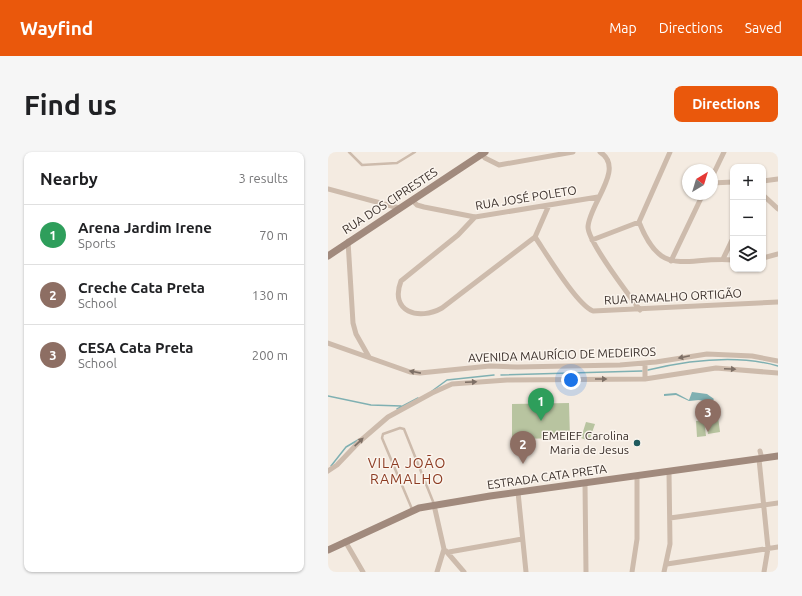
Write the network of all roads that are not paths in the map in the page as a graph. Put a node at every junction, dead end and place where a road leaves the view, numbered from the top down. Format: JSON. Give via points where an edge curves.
{"nodes":[{"id":1,"x":349,"y":152,"type":"edge"},
{"id":2,"x":415,"y":152,"type":"edge"},
{"id":3,"x":573,"y":152,"type":"edge"},
{"id":4,"x":600,"y":152,"type":"edge"},
{"id":5,"x":670,"y":152,"type":"edge"},
{"id":6,"x":724,"y":152,"type":"edge"},
{"id":7,"x":482,"y":153,"type":"edge"},
{"id":8,"x":718,"y":164,"type":"edge"},
{"id":9,"x":778,"y":179,"type":"edge"},
{"id":10,"x":766,"y":181,"type":"edge"},
{"id":11,"x":730,"y":182,"type":"edge"},
{"id":12,"x":718,"y":183,"type":"edge"},
{"id":13,"x":328,"y":189,"type":"edge"},
{"id":14,"x":598,"y":197,"type":"junction"},
{"id":15,"x":766,"y":198,"type":"edge"},
{"id":16,"x":412,"y":200,"type":"junction"},
{"id":17,"x":701,"y":200,"type":"edge"},
{"id":18,"x":549,"y":204,"type":"junction"},
{"id":19,"x":399,"y":208,"type":"junction"},
{"id":20,"x":778,"y":209,"type":"edge"},
{"id":21,"x":475,"y":217,"type":"junction"},
{"id":22,"x":639,"y":222,"type":"junction"},
{"id":23,"x":535,"y":237,"type":"junction"},
{"id":24,"x":592,"y":240,"type":"junction"},
{"id":25,"x":348,"y":241,"type":"junction"},
{"id":26,"x":730,"y":244,"type":"edge"},
{"id":27,"x":778,"y":254,"type":"edge"},
{"id":28,"x":328,"y":256,"type":"edge"},
{"id":29,"x":766,"y":257,"type":"edge"},
{"id":30,"x":723,"y":259,"type":"junction"},
{"id":31,"x":730,"y":260,"type":"edge"},
{"id":32,"x":670,"y":261,"type":"junction"},
{"id":33,"x":778,"y":302,"type":"edge"},
{"id":34,"x":640,"y":310,"type":"junction"},
{"id":35,"x":328,"y":343,"type":"edge"},
{"id":36,"x":369,"y":357,"type":"junction"},
{"id":37,"x":778,"y":361,"type":"edge"},
{"id":38,"x":645,"y":363,"type":"junction"},
{"id":39,"x":778,"y":373,"type":"edge"},
{"id":40,"x":645,"y":379,"type":"junction"},
{"id":41,"x":760,"y":456,"type":"junction"},
{"id":42,"x":778,"y":456,"type":"edge"},
{"id":43,"x":330,"y":470,"type":"edge"},
{"id":44,"x":669,"y":472,"type":"junction"},
{"id":45,"x":636,"y":476,"type":"junction"},
{"id":46,"x":585,"y":483,"type":"junction"},
{"id":47,"x":518,"y":492,"type":"junction"},
{"id":48,"x":778,"y":503,"type":"edge"},
{"id":49,"x":434,"y":505,"type":"junction"},
{"id":50,"x":763,"y":505,"type":"junction"},
{"id":51,"x":412,"y":510,"type":"junction"},
{"id":52,"x":670,"y":518,"type":"junction"},
{"id":53,"x":522,"y":539,"type":"junction"},
{"id":54,"x":345,"y":541,"type":"junction"},
{"id":55,"x":778,"y":547,"type":"edge"},
{"id":56,"x":768,"y":548,"type":"junction"},
{"id":57,"x":444,"y":549,"type":"junction"},
{"id":58,"x":328,"y":550,"type":"edge"},
{"id":59,"x":448,"y":552,"type":"junction"},
{"id":60,"x":666,"y":564,"type":"junction"},
{"id":61,"x":363,"y":572,"type":"edge"},
{"id":62,"x":437,"y":572,"type":"edge"},
{"id":63,"x":464,"y":572,"type":"edge"},
{"id":64,"x":526,"y":572,"type":"edge"},
{"id":65,"x":586,"y":572,"type":"edge"},
{"id":66,"x":632,"y":572,"type":"edge"},
{"id":67,"x":664,"y":572,"type":"edge"},
{"id":68,"x":764,"y":572,"type":"edge"}],
"edges":[{"from":1,"to":2,"type":"lane","via":[[362,165],[397,163]]},
{"from":3,"to":7,"type":"street","via":[[505,164],[494,163]]},
{"from":4,"to":14,"type":"street","via":[[607,159],[610,171]]},
{"from":5,"to":22,"type":"street"},
{"from":6,"to":8,"type":"street"},
{"from":7,"to":16,"type":"street","name":"RUA DOS CIPRESTES"},
{"from":9,"to":10,"type":"street"},
{"from":11,"to":12,"type":"street"},
{"from":13,"to":19,"type":"street"},
{"from":14,"to":18,"type":"street","name":"RUA JOSÉ POLETO"},
{"from":14,"to":24,"type":"street","via":[[588,224]]},
{"from":15,"to":20,"type":"street"},
{"from":16,"to":19,"type":"street","name":"RUA DOS CIPRESTES"},
{"from":16,"to":21,"type":"street","name":"RUA JOSÉ POLETO","via":[[424,207]]},
{"from":17,"to":32,"type":"street"},
{"from":18,"to":21,"type":"street","name":"RUA JOSÉ POLETO"},
{"from":18,"to":23,"type":"street"},
{"from":19,"to":25,"type":"street","name":"RUA DOS CIPRESTES"},
{"from":21,"to":23,"type":"street","via":[[461,232],[401,281],[398,298],[401,306],[408,311],[425,315],[442,308]]},
{"from":22,"to":24,"type":"street"},
{"from":22,"to":32,"type":"street","via":[[653,250]]},
{"from":23,"to":34,"type":"street","name":"RUA RAMALHO ORTIGÃO","via":[[589,310]]},
{"from":24,"to":34,"type":"street"},
{"from":25,"to":28,"type":"street","name":"RUA DOS CIPRESTES"},
{"from":25,"to":36,"type":"street","via":[[353,323]]},
{"from":26,"to":30,"type":"street"},
{"from":27,"to":29,"type":"street"},
{"from":30,"to":31,"type":"street"},
{"from":30,"to":32,"type":"street"},
{"from":33,"to":34,"type":"street","name":"RUA RAMALHO ORTIGÃO"},
{"from":35,"to":36,"type":"street","name":"AVENIDA MAURÍCIO DE MEDEIROS"},
{"from":38,"to":36,"type":"street","name":"AVENIDA MAURÍCIO DE MEDEIROS","one_way":true,"via":[[490,366],[420,373],[410,372]]},
{"from":37,"to":38,"type":"street","name":"AVENIDA MAURÍCIO DE MEDEIROS","one_way":true,"via":[[752,356],[707,354]]},
{"from":38,"to":40,"type":"street"},
{"from":40,"to":39,"type":"street","one_way":true,"via":[[716,368]]},
{"from":43,"to":40,"type":"street","one_way":true,"via":[[388,417],[447,386],[507,380]]},
{"from":41,"to":42,"type":"street","name":"ESTRADA CATA PRETA"},
{"from":41,"to":44,"type":"street","name":"ESTRADA CATA PRETA"},
{"from":41,"to":50,"type":"street"},
{"from":44,"to":45,"type":"street","name":"ESTRADA CATA PRETA"},
{"from":44,"to":52,"type":"street"},
{"from":45,"to":46,"type":"street","name":"ESTRADA CATA PRETA"},
{"from":45,"to":66,"type":"street","via":[[637,539]]},
{"from":46,"to":47,"type":"street","name":"ESTRADA CATA PRETA"},
{"from":46,"to":65,"type":"street"},
{"from":47,"to":49,"type":"street","name":"ESTRADA CATA PRETA"},
{"from":47,"to":53,"type":"street"},
{"from":48,"to":50,"type":"street"},
{"from":49,"to":51,"type":"street","name":"ESTRADA CATA PRETA"},
{"from":49,"to":51,"type":"lane","via":[[404,429],[400,428],[383,434],[382,438]]},
{"from":49,"to":57,"type":"street"},
{"from":50,"to":52,"type":"street"},
{"from":50,"to":56,"type":"street"},
{"from":51,"to":54,"type":"street","name":"ESTRADA CATA PRETA"},
{"from":52,"to":60,"type":"street","via":[[670,544]]},
{"from":53,"to":59,"type":"street"},
{"from":53,"to":64,"type":"street"},
{"from":54,"to":58,"type":"street","name":"ESTRADA CATA PRETA"},
{"from":54,"to":61,"type":"street"},
{"from":55,"to":56,"type":"street"},
{"from":56,"to":60,"type":"street"},
{"from":56,"to":68,"type":"street"},
{"from":57,"to":59,"type":"street"},
{"from":57,"to":62,"type":"street"},
{"from":59,"to":63,"type":"street"},
{"from":60,"to":67,"type":"street"}]}
